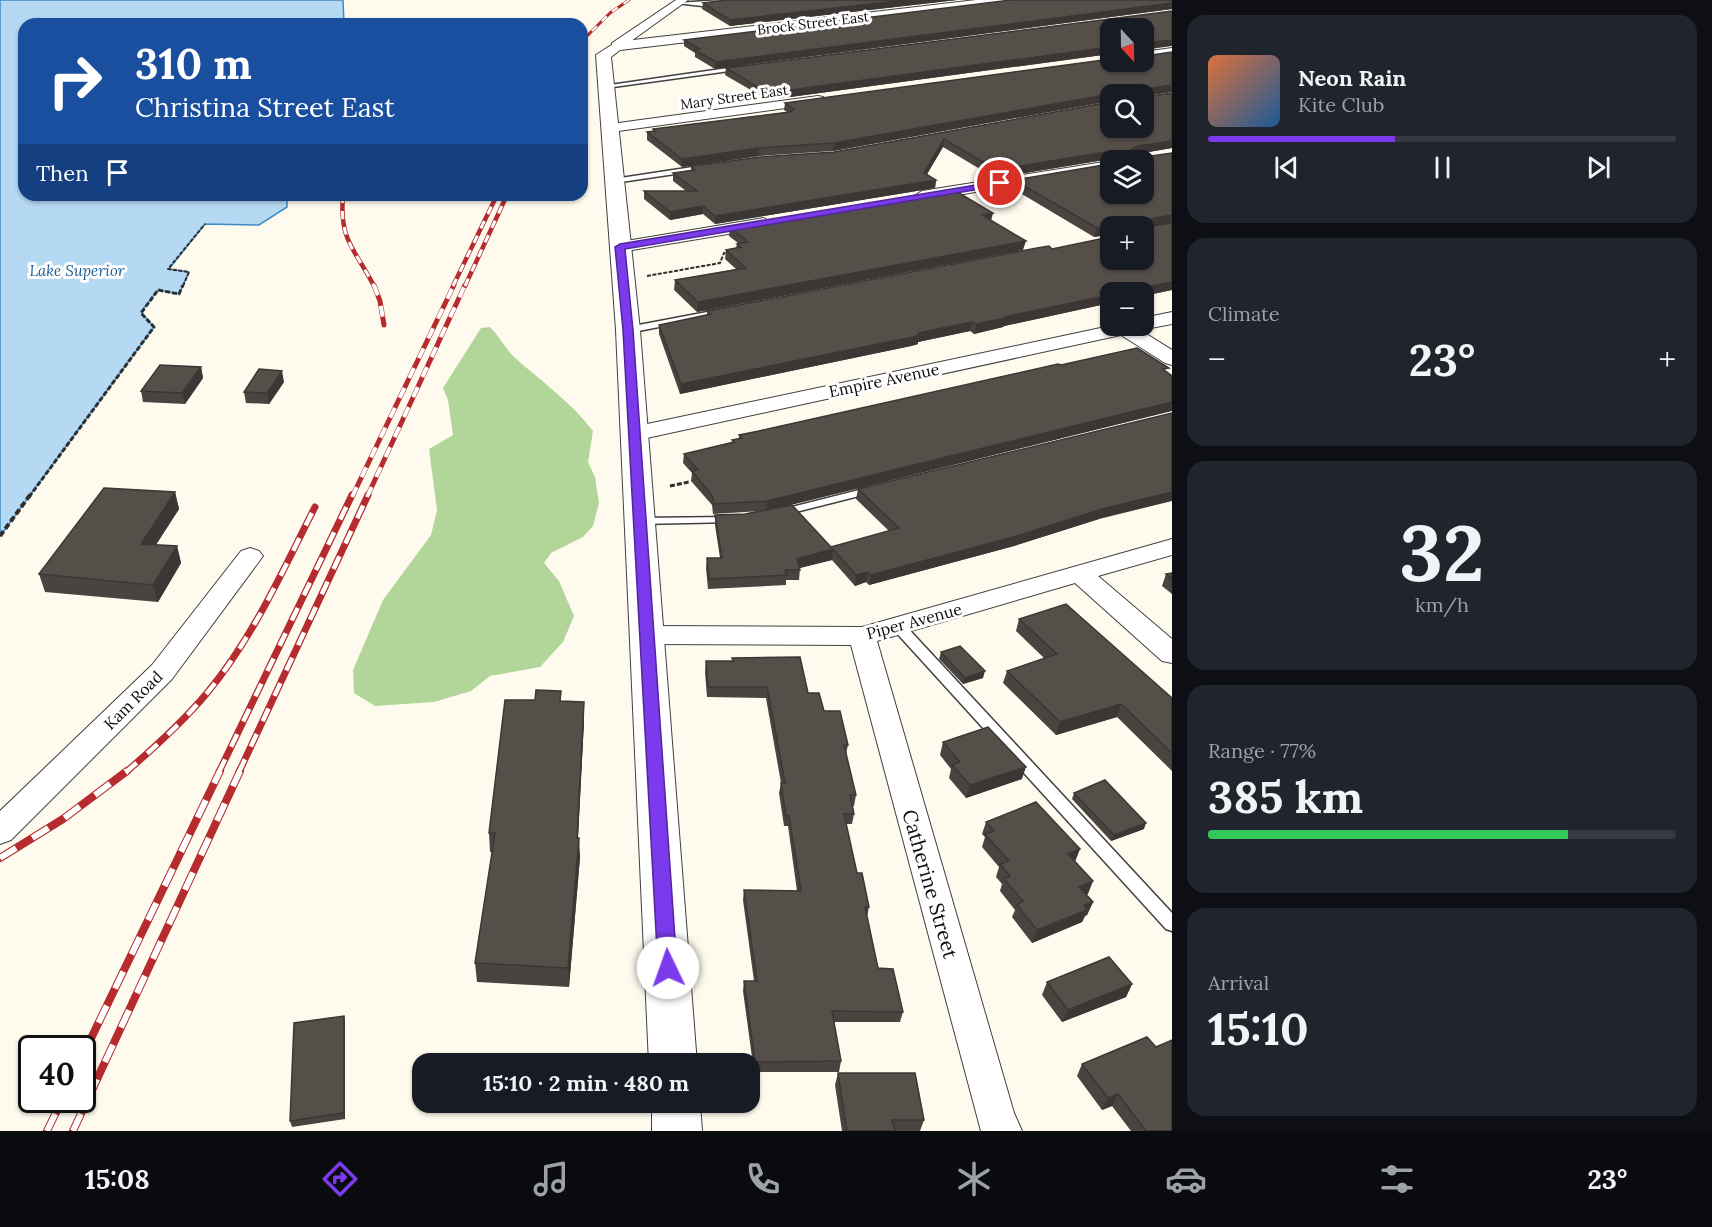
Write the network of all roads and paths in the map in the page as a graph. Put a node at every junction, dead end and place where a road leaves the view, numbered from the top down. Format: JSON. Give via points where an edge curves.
{"nodes":[{"id":1,"x":735,"y":0,"type":"edge"},
{"id":2,"x":1010,"y":0,"type":"edge"},
{"id":3,"x":681,"y":1,"type":"edge"},
{"id":4,"x":616,"y":46,"type":"junction"},
{"id":5,"x":1172,"y":52,"type":"edge"},
{"id":6,"x":1154,"y":54,"type":"edge"},
{"id":7,"x":750,"y":67,"type":"edge"},
{"id":8,"x":606,"y":86,"type":"junction"},
{"id":9,"x":834,"y":98,"type":"edge"},
{"id":10,"x":611,"y":128,"type":"junction"},
{"id":11,"x":720,"y":165,"type":"edge"},
{"id":12,"x":1100,"y":167,"type":"edge"},
{"id":13,"x":614,"y":181,"type":"junction"},
{"id":14,"x":911,"y":198,"type":"edge"},
{"id":15,"x":776,"y":221,"type":"edge"},
{"id":16,"x":205,"y":224,"type":"dead end"},
{"id":17,"x":620,"y":247,"type":"junction"},
{"id":18,"x":731,"y":252,"type":"edge"},
{"id":19,"x":647,"y":276,"type":"dead end"},
{"id":20,"x":730,"y":310,"type":"edge"},
{"id":21,"x":1172,"y":318,"type":"edge"},
{"id":22,"x":1154,"y":322,"type":"edge"},
{"id":23,"x":628,"y":330,"type":"junction"},
{"id":24,"x":1100,"y":333,"type":"edge"},
{"id":25,"x":1145,"y":336,"type":"edge"},
{"id":26,"x":1172,"y":359,"type":"edge"},
{"id":27,"x":633,"y":434,"type":"junction"},
{"id":28,"x":689,"y":482,"type":"dead end"},
{"id":29,"x":670,"y":486,"type":"dead end"},
{"id":30,"x":883,"y":487,"type":"edge"},
{"id":31,"x":766,"y":516,"type":"edge"},
{"id":32,"x":744,"y":519,"type":"edge"},
{"id":33,"x":640,"y":521,"type":"junction"},
{"id":34,"x":0,"y":536,"type":"edge"},
{"id":35,"x":1172,"y":547,"type":"edge"},
{"id":36,"x":250,"y":556,"type":"dead end"},
{"id":37,"x":1080,"y":574,"type":"junction"},
{"id":38,"x":898,"y":626,"type":"junction"},
{"id":39,"x":648,"y":635,"type":"junction"},
{"id":40,"x":862,"y":636,"type":"junction"},
{"id":41,"x":1172,"y":654,"type":"edge"},
{"id":42,"x":0,"y":831,"type":"edge"},
{"id":43,"x":1172,"y":924,"type":"edge"},
{"id":44,"x":672,"y":1053,"type":"edge"},
{"id":45,"x":676,"y":1113,"type":"edge"},
{"id":46,"x":677,"y":1131,"type":"edge"},
{"id":47,"x":1002,"y":1131,"type":"edge"}],
"edges":[{"from":1,"to":3,"type":"lane","via":[[702,4]]},
{"from":2,"to":4,"type":"street","name":"Brock Street East"},
{"from":3,"to":4,"type":"street"},
{"from":4,"to":8,"type":"street","via":[[603,55]]},
{"from":5,"to":6,"type":"street"},
{"from":7,"to":8,"type":"lane"},
{"from":8,"to":10,"type":"street"},
{"from":9,"to":10,"type":"street","name":"Mary Street East"},
{"from":10,"to":13,"type":"street"},
{"from":11,"to":13,"type":"lane"},
{"from":12,"to":14,"type":"street"},
{"from":13,"to":17,"type":"street"},
{"from":15,"to":17,"type":"street"},
{"from":16,"to":34,"type":"path","via":[[168,269],[189,272],[180,294],[158,290],[141,313],[154,327]]},
{"from":17,"to":23,"type":"street"},
{"from":18,"to":19,"type":"path","via":[[724,253],[720,263]]},
{"from":20,"to":23,"type":"lane"},
{"from":21,"to":22,"type":"street","name":"Empire Avenue"},
{"from":23,"to":27,"type":"street"},
{"from":24,"to":27,"type":"street","name":"Empire Avenue"},
{"from":25,"to":26,"type":"street"},
{"from":27,"to":33,"type":"street"},
{"from":28,"to":29,"type":"path"},
{"from":30,"to":31,"type":"lane"},
{"from":32,"to":33,"type":"lane"},
{"from":33,"to":39,"type":"street"},
{"from":35,"to":37,"type":"street","name":"Piper Avenue"},
{"from":36,"to":42,"type":"street","name":"Kam Road","via":[[162,672]]},
{"from":37,"to":38,"type":"street","name":"Piper Avenue"},
{"from":37,"to":41,"type":"street"},
{"from":38,"to":40,"type":"street","name":"Piper Avenue"},
{"from":38,"to":43,"type":"lane"},
{"from":39,"to":40,"type":"street","name":"Piper Avenue"},
{"from":39,"to":44,"type":"street"},
{"from":40,"to":47,"type":"street","name":"Catherine Street"},
{"from":45,"to":46,"type":"street"}]}
